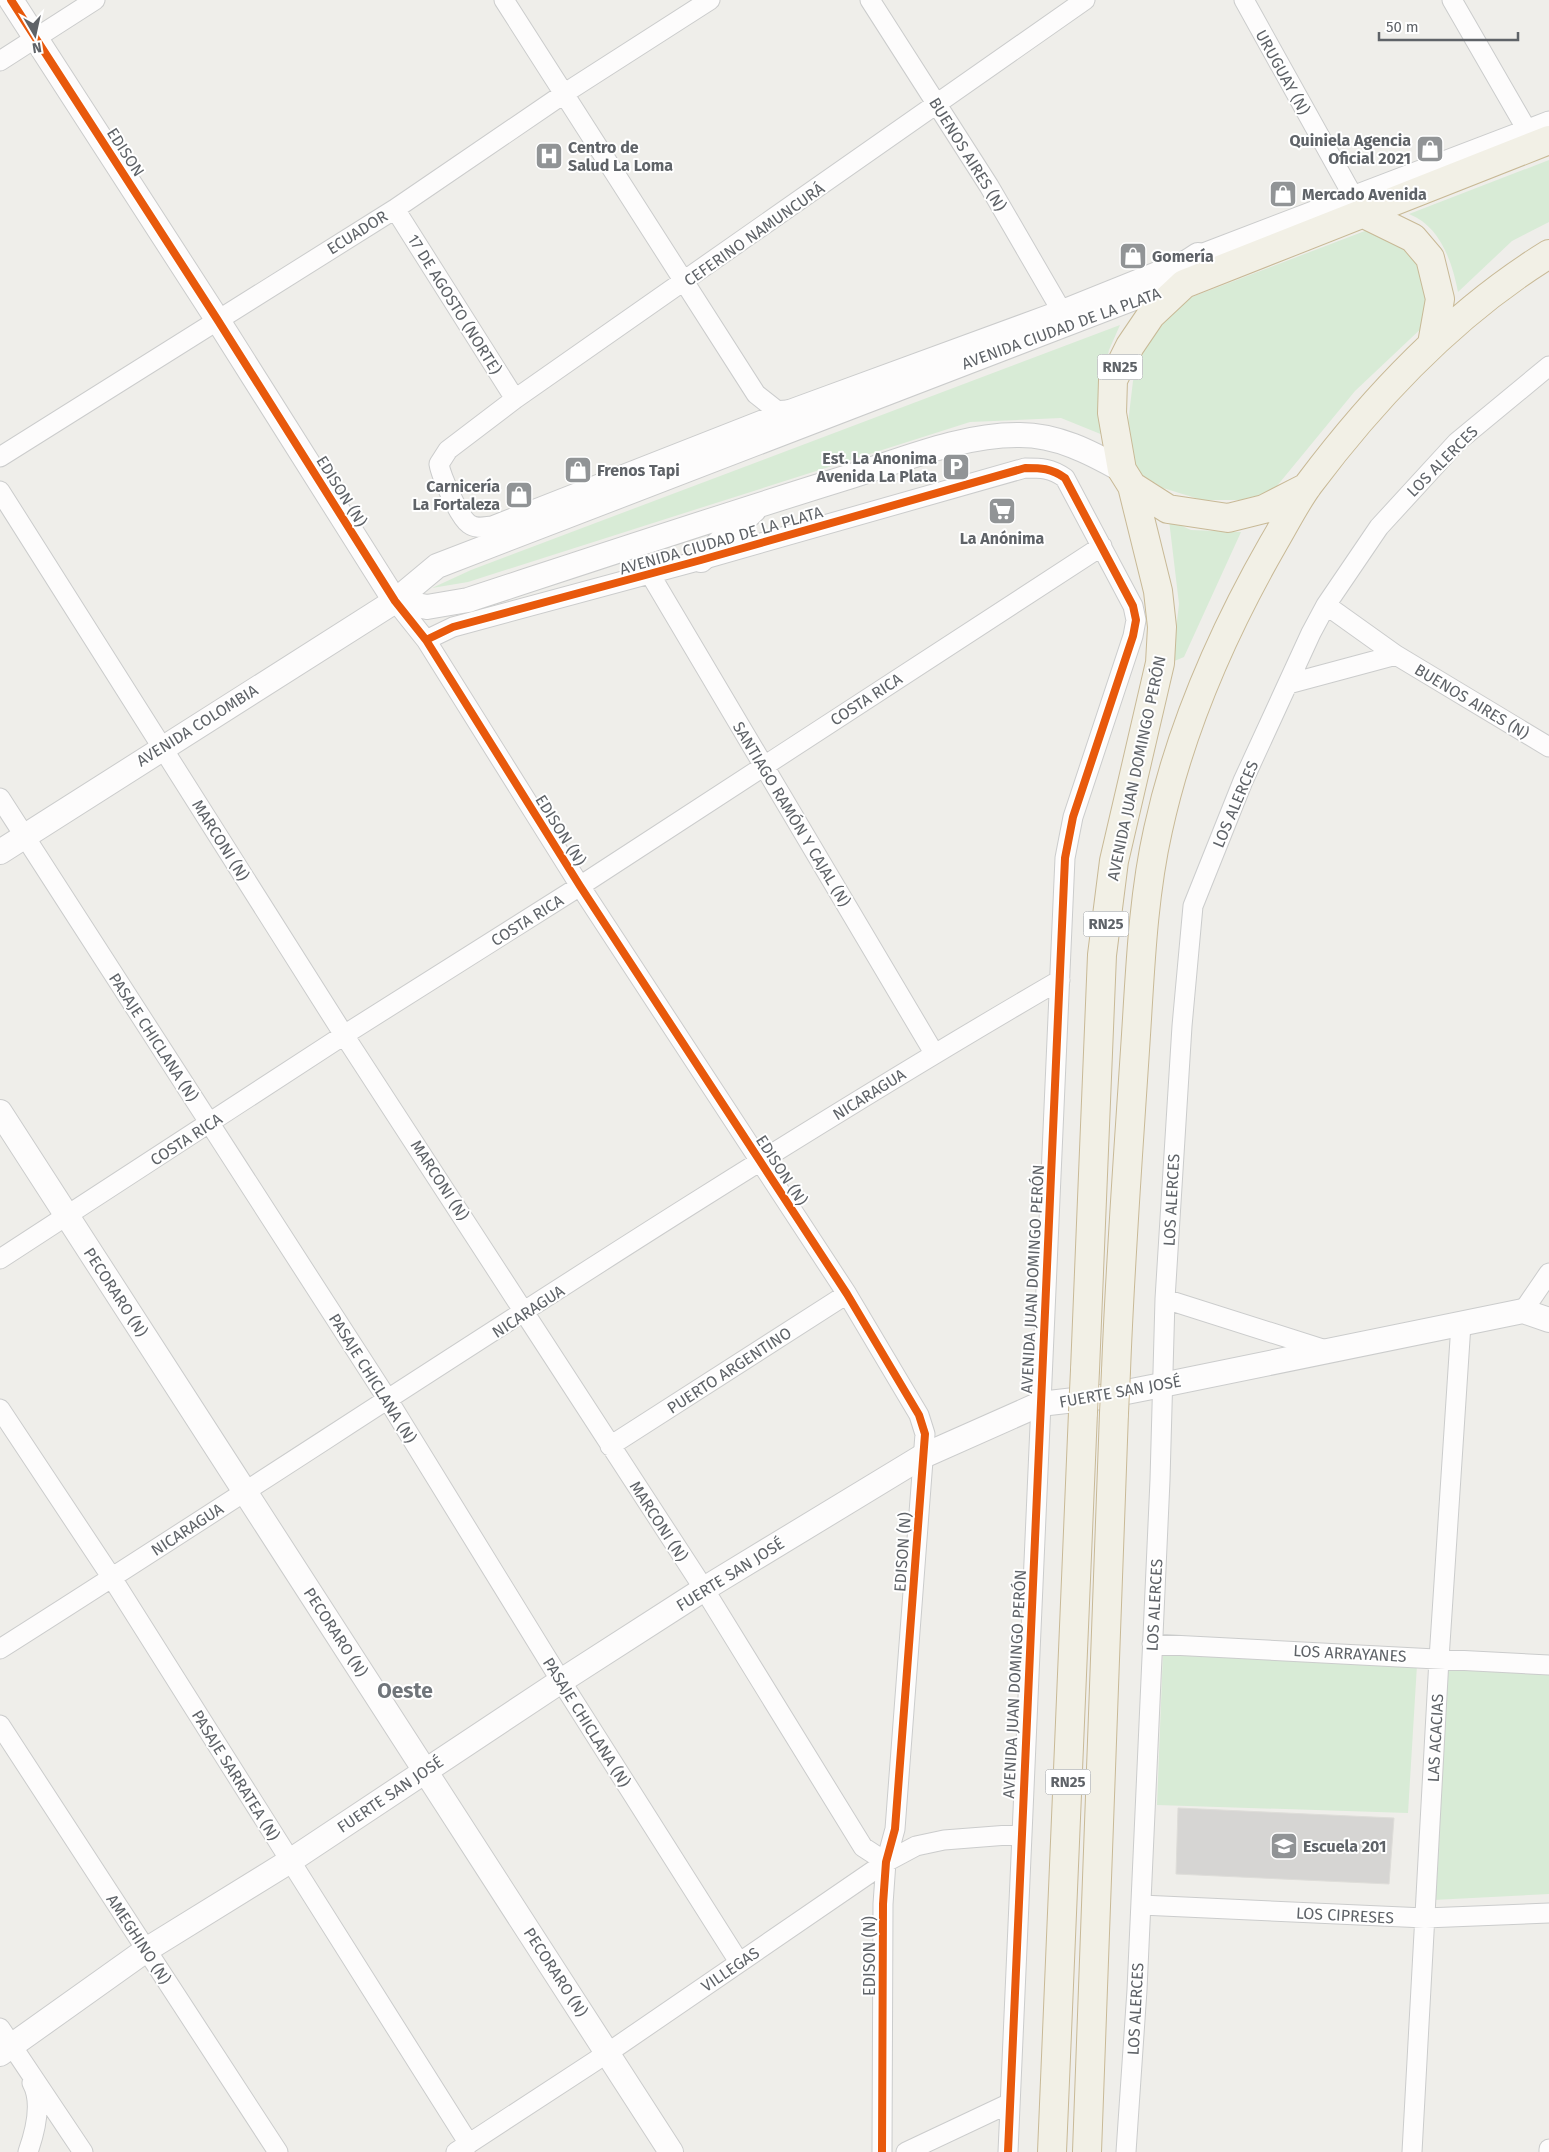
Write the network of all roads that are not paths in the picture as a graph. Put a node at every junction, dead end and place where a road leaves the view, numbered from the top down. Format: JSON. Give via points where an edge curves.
{"nodes":[{"id":1,"x":11,"y":0,"type":"edge"},
{"id":2,"x":95,"y":0,"type":"edge"},
{"id":3,"x":504,"y":0,"type":"edge"},
{"id":4,"x":710,"y":0,"type":"edge"},
{"id":5,"x":870,"y":0,"type":"edge"},
{"id":6,"x":1085,"y":0,"type":"edge"},
{"id":7,"x":1244,"y":0,"type":"edge"},
{"id":8,"x":1452,"y":0,"type":"edge"},
{"id":9,"x":36,"y":38,"type":"junction"},
{"id":10,"x":0,"y":61,"type":"edge"},
{"id":11,"x":565,"y":93,"type":"junction"},
{"id":12,"x":937,"y":105,"type":"junction"},
{"id":13,"x":1549,"y":121,"type":"edge"},
{"id":14,"x":1538,"y":135,"type":"edge"},
{"id":15,"x":1357,"y":205,"type":"junction"},
{"id":16,"x":395,"y":209,"type":"junction"},
{"id":17,"x":1549,"y":254,"type":"edge"},
{"id":18,"x":1198,"y":255,"type":"junction"},
{"id":19,"x":686,"y":282,"type":"junction"},
{"id":20,"x":1184,"y":284,"type":"junction"},
{"id":21,"x":1131,"y":299,"type":"junction"},
{"id":22,"x":1061,"y":310,"type":"junction"},
{"id":23,"x":217,"y":319,"type":"junction"},
{"id":24,"x":1432,"y":344,"type":"junction"},
{"id":25,"x":1549,"y":366,"type":"edge"},
{"id":26,"x":515,"y":399,"type":"junction"},
{"id":27,"x":848,"y":408,"type":"junction"},
{"id":28,"x":780,"y":413,"type":"junction"},
{"id":29,"x":0,"y":457,"type":"edge"},
{"id":30,"x":1024,"y":468,"type":"joint"},
{"id":31,"x":1127,"y":478,"type":"junction"},
{"id":32,"x":1307,"y":487,"type":"junction"},
{"id":33,"x":0,"y":491,"type":"edge"},
{"id":34,"x":759,"y":505,"type":"junction"},
{"id":35,"x":479,"y":528,"type":"joint"},
{"id":36,"x":1102,"y":546,"type":"junction"},
{"id":37,"x":701,"y":560,"type":"junction"},
{"id":38,"x":650,"y":574,"type":"junction"},
{"id":39,"x":395,"y":601,"type":"junction"},
{"id":40,"x":1326,"y":605,"type":"junction"},
{"id":41,"x":426,"y":640,"type":"junction"},
{"id":42,"x":1396,"y":655,"type":"junction"},
{"id":43,"x":1288,"y":684,"type":"junction"},
{"id":44,"x":162,"y":747,"type":"junction"},
{"id":45,"x":1549,"y":747,"type":"edge"},
{"id":46,"x":764,"y":766,"type":"junction"},
{"id":47,"x":0,"y":798,"type":"edge"},
{"id":48,"x":25,"y":837,"type":"junction"},
{"id":49,"x":0,"y":852,"type":"edge"},
{"id":50,"x":580,"y":886,"type":"junction"},
{"id":51,"x":1060,"y":980,"type":"junction"},
{"id":52,"x":344,"y":1035,"type":"junction"},
{"id":53,"x":934,"y":1053,"type":"junction"},
{"id":54,"x":0,"y":1112,"type":"edge"},
{"id":55,"x":209,"y":1123,"type":"junction"},
{"id":56,"x":760,"y":1162,"type":"junction"},
{"id":57,"x":67,"y":1217,"type":"junction"},
{"id":58,"x":0,"y":1258,"type":"edge"},
{"id":59,"x":1549,"y":1273,"type":"edge"},
{"id":60,"x":847,"y":1294,"type":"junction"},
{"id":61,"x":1165,"y":1299,"type":"junction"},
{"id":62,"x":1524,"y":1311,"type":"junction"},
{"id":63,"x":526,"y":1312,"type":"junction"},
{"id":64,"x":1549,"y":1320,"type":"edge"},
{"id":65,"x":1460,"y":1324,"type":"junction"},
{"id":66,"x":1330,"y":1352,"type":"junction"},
{"id":67,"x":1162,"y":1385,"type":"junction"},
{"id":68,"x":388,"y":1400,"type":"junction"},
{"id":69,"x":1040,"y":1404,"type":"junction"},
{"id":70,"x":0,"y":1409,"type":"edge"},
{"id":71,"x":610,"y":1446,"type":"junction"},
{"id":72,"x":923,"y":1456,"type":"junction"},
{"id":73,"x":245,"y":1491,"type":"junction"},
{"id":74,"x":112,"y":1578,"type":"junction"},
{"id":75,"x":704,"y":1589,"type":"junction"},
{"id":76,"x":1152,"y":1644,"type":"junction"},
{"id":77,"x":0,"y":1649,"type":"edge"},
{"id":78,"x":1439,"y":1659,"type":"junction"},
{"id":79,"x":1549,"y":1665,"type":"edge"},
{"id":80,"x":561,"y":1680,"type":"junction"},
{"id":81,"x":0,"y":1725,"type":"edge"},
{"id":82,"x":425,"y":1770,"type":"junction"},
{"id":83,"x":1021,"y":1834,"type":"junction"},
{"id":84,"x":290,"y":1861,"type":"junction"},
{"id":85,"x":886,"y":1862,"type":"junction"},
{"id":86,"x":1141,"y":1905,"type":"junction"},
{"id":87,"x":1549,"y":1913,"type":"edge"},
{"id":88,"x":1425,"y":1918,"type":"junction"},
{"id":89,"x":146,"y":1950,"type":"junction"},
{"id":90,"x":740,"y":1962,"type":"junction"},
{"id":91,"x":4,"y":2042,"type":"edge"},
{"id":92,"x":609,"y":2052,"type":"junction"},
{"id":93,"x":1010,"y":2103,"type":"junction"},
{"id":94,"x":463,"y":2148,"type":"edge"},
{"id":95,"x":28,"y":2152,"type":"edge"},
{"id":96,"x":83,"y":2152,"type":"edge"},
{"id":97,"x":278,"y":2152,"type":"edge"},
{"id":98,"x":671,"y":2152,"type":"edge"},
{"id":99,"x":882,"y":2152,"type":"edge"},
{"id":100,"x":906,"y":2152,"type":"edge"},
{"id":101,"x":1008,"y":2152,"type":"edge"},
{"id":102,"x":1052,"y":2152,"type":"edge"},
{"id":103,"x":1087,"y":2152,"type":"edge"},
{"id":104,"x":1126,"y":2152,"type":"edge"},
{"id":105,"x":1412,"y":2152,"type":"edge"}],
"edges":[{"from":1,"to":9,"type":"street","name":"EDISON"},
{"from":2,"to":9,"type":"street"},
{"from":3,"to":11,"type":"street"},
{"from":4,"to":11,"type":"street","name":"ECUADOR"},
{"from":5,"to":12,"type":"street","name":"BUENOS AIRES (N)"},
{"from":6,"to":12,"type":"street","name":"CEFERINO NAMUNCURÁ"},
{"from":7,"to":15,"type":"street","name":"URUGUAY (N)"},
{"from":8,"to":14,"type":"street"},
{"from":9,"to":10,"type":"street"},
{"from":9,"to":23,"type":"street","name":"EDISON"},
{"from":11,"to":16,"type":"street","name":"ECUADOR"},
{"from":11,"to":19,"type":"street"},
{"from":12,"to":19,"type":"street","name":"CEFERINO NAMUNCURÁ"},
{"from":12,"to":22,"type":"street","name":"BUENOS AIRES (N)","via":[[989,186]]},
{"from":13,"to":14,"type":"street","name":"AVENIDA CIUDAD DE LA PLATA"},
{"from":14,"to":15,"type":"highway","name":"AVENIDA CIUDAD DE LA PLATA","number":"RN25"},
{"from":15,"to":18,"type":"street","name":"AVENIDA CIUDAD DE LA PLATA"},
{"from":15,"to":20,"type":"highway","name":"AVENIDA CIUDAD DE LA PLATA","number":"RN25"},
{"from":15,"to":24,"type":"highway","via":[[1413,238],[1430,258],[1440,299]]},
{"from":16,"to":23,"type":"street","name":"ECUADOR"},
{"from":16,"to":26,"type":"street","name":"17 DE AGOSTO (NORTE)"},
{"from":17,"to":24,"type":"highway","number":"RN25","via":[[1521,271]]},
{"from":18,"to":21,"type":"street"},
{"from":18,"to":22,"type":"street","name":"AVENIDA CIUDAD DE LA PLATA"},
{"from":19,"to":26,"type":"street","name":"CEFERINO NAMUNCURÁ"},
{"from":19,"to":28,"type":"street","via":[[756,394]]},
{"from":20,"to":21,"type":"street","name":"AVENIDA CIUDAD DE LA PLATA"},
{"from":20,"to":31,"type":"highway","name":"AVENIDA JUAN DOMINGO PERÓN","number":"RN25","via":[[1151,315],[1113,380],[1112,413]]},
{"from":21,"to":27,"type":"street","name":"AVENIDA CIUDAD DE LA PLATA"},
{"from":22,"to":28,"type":"street","name":"AVENIDA CIUDAD DE LA PLATA"},
{"from":23,"to":29,"type":"street","name":"ECUADOR"},
{"from":23,"to":39,"type":"street","name":"EDISON (N)"},
{"from":24,"to":32,"type":"highway","number":"RN25","via":[[1380,398]]},
{"from":25,"to":40,"type":"street","name":"LOS ALERCES","via":[[1457,442],[1379,527]]},
{"from":26,"to":35,"type":"street","name":"CEFERINO NAMUNCURÁ","via":[[448,450],[438,464],[441,478],[467,523]]},
{"from":27,"to":28,"type":"street"},
{"from":27,"to":39,"type":"street","name":"AVENIDA CIUDAD DE LA PLATA","via":[[437,566]]},
{"from":28,"to":35,"type":"street","name":"AVENIDA CIUDAD DE LA PLATA","via":[[492,526]]},
{"from":30,"to":36,"type":"street","name":"AVENIDA JUAN DOMINGO PERÓN","via":[[1053,470],[1064,478]]},
{"from":30,"to":37,"type":"street","name":"AVENIDA CIUDAD DE LA PLATA"},
{"from":31,"to":32,"type":"highway","via":[[1168,509],[1228,518],[1264,509]]},
{"from":31,"to":34,"type":"street","name":"AVENIDA CIUDAD DE LA PLATA","via":[[1090,452],[1049,437],[1019,434],[974,438]]},
{"from":31,"to":102,"type":"highway","name":"AVENIDA JUAN DOMINGO PERÓN","number":"RN25","bridge":true,"via":[[1158,591],[1162,627],[1160,663],[1114,861],[1102,955]]},
{"from":32,"to":103,"type":"highway","name":"AVENIDA JUAN DOMINGO PERÓN","number":"RN25","bridge":true,"via":[[1262,564],[1217,652],[1181,744],[1157,832],[1143,938],[1120,1271]]},
{"from":33,"to":44,"type":"street","name":"MARCONI (N)"},
{"from":34,"to":37,"type":"street"},
{"from":34,"to":39,"type":"street","name":"AVENIDA CIUDAD DE LA PLATA","via":[[468,600],[426,607]]},
{"from":36,"to":46,"type":"street","name":"COSTA RICA"},
{"from":36,"to":51,"type":"street","name":"AVENIDA JUAN DOMINGO PERÓN","via":[[1129,595],[1136,620],[1073,817],[1065,858]]},
{"from":37,"to":38,"type":"street","name":"AVENIDA CIUDAD DE LA PLATA"},
{"from":38,"to":41,"type":"street","name":"AVENIDA CIUDAD DE LA PLATA","via":[[453,627]]},
{"from":38,"to":46,"type":"street","name":"SANTIAGO RAMÓN Y CAJAL (N)"},
{"from":39,"to":41,"type":"street","name":"EDISON (N)"},
{"from":39,"to":44,"type":"street","name":"AVENIDA COLOMBIA"},
{"from":40,"to":42,"type":"street","name":"BUENOS AIRES (N)"},
{"from":40,"to":43,"type":"street","name":"LOS ALERCES"},
{"from":41,"to":50,"type":"street","name":"EDISON (N)"},
{"from":42,"to":43,"type":"street","name":"BUENOS AIRES (N)"},
{"from":42,"to":45,"type":"street","name":"BUENOS AIRES (N)"},
{"from":43,"to":61,"type":"street","name":"LOS ALERCES","via":[[1243,781],[1193,906]]},
{"from":44,"to":48,"type":"street","name":"AVENIDA COLOMBIA"},
{"from":44,"to":52,"type":"street","name":"MARCONI (N)"},
{"from":46,"to":50,"type":"street","name":"COSTA RICA"},
{"from":46,"to":53,"type":"street","name":"SANTIAGO RAMÓN Y CAJAL (N)"},
{"from":47,"to":48,"type":"street","name":"PASAJE CHICLANA (N)"},
{"from":48,"to":49,"type":"street","name":"AVENIDA COLOMBIA"},
{"from":48,"to":55,"type":"street","name":"PASAJE CHICLANA (N)"},
{"from":50,"to":52,"type":"street","name":"COSTA RICA"},
{"from":50,"to":56,"type":"street","name":"EDISON (N)"},
{"from":51,"to":53,"type":"street","name":"NICARAGUA"},
{"from":51,"to":69,"type":"street","name":"AVENIDA JUAN DOMINGO PERÓN"},
{"from":52,"to":55,"type":"street","name":"COSTA RICA"},
{"from":52,"to":63,"type":"street","name":"MARCONI (N)"},
{"from":53,"to":56,"type":"street","name":"NICARAGUA"},
{"from":54,"to":57,"type":"street","name":"PECORARO (N)"},
{"from":55,"to":57,"type":"street","name":"COSTA RICA"},
{"from":55,"to":68,"type":"street","name":"PASAJE CHICLANA (N)"},
{"from":56,"to":60,"type":"street","name":"EDISON (N)"},
{"from":56,"to":63,"type":"street","name":"NICARAGUA"},
{"from":57,"to":58,"type":"street","name":"COSTA RICA"},
{"from":57,"to":73,"type":"street","name":"PECORARO (N)"},
{"from":59,"to":62,"type":"street"},
{"from":60,"to":71,"type":"street","name":"PUERTO ARGENTINO"},
{"from":60,"to":72,"type":"street","name":"EDISON (N)","via":[[920,1415],[925,1434]]},
{"from":61,"to":66,"type":"street"},
{"from":61,"to":67,"type":"street","name":"LOS ALERCES"},
{"from":62,"to":64,"type":"street"},
{"from":62,"to":65,"type":"street","name":"FUERTE SAN JOSÉ"},
{"from":63,"to":68,"type":"street","name":"NICARAGUA"},
{"from":63,"to":71,"type":"street","name":"MARCONI (N)"},
{"from":65,"to":66,"type":"street","name":"FUERTE SAN JOSÉ"},
{"from":65,"to":78,"type":"street","name":"LAS ACACIAS"},
{"from":66,"to":67,"type":"street","name":"FUERTE SAN JOSÉ"},
{"from":67,"to":69,"type":"street","name":"FUERTE SAN JOSÉ"},
{"from":67,"to":76,"type":"street","name":"LOS ALERCES"},
{"from":68,"to":73,"type":"street","name":"NICARAGUA"},
{"from":68,"to":80,"type":"street","name":"PASAJE CHICLANA (N)"},
{"from":69,"to":72,"type":"street","name":"FUERTE SAN JOSÉ"},
{"from":69,"to":83,"type":"street","name":"AVENIDA JUAN DOMINGO PERÓN"},
{"from":70,"to":74,"type":"street","name":"PASAJE SARRATEA (N)"},
{"from":71,"to":75,"type":"street","name":"MARCONI (N)"},
{"from":72,"to":75,"type":"street","name":"FUERTE SAN JOSÉ"},
{"from":72,"to":85,"type":"street","name":"EDISON (N)","via":[[895,1829]]},
{"from":73,"to":74,"type":"street","name":"NICARAGUA"},
{"from":73,"to":82,"type":"street","name":"PECORARO (N)"},
{"from":74,"to":77,"type":"street","name":"NICARAGUA"},
{"from":74,"to":84,"type":"street","name":"PASAJE SARRATEA (N)"},
{"from":75,"to":80,"type":"street","name":"FUERTE SAN JOSÉ"},
{"from":75,"to":85,"type":"street","name":"MARCONI (N)","via":[[863,1847]]},
{"from":76,"to":78,"type":"street","name":"LOS ARRAYANES"},
{"from":76,"to":86,"type":"street","name":"LOS ALERCES"},
{"from":78,"to":79,"type":"street","name":"LOS ARRAYANES"},
{"from":78,"to":88,"type":"street","name":"LAS ACACIAS"},
{"from":80,"to":82,"type":"street","name":"FUERTE SAN JOSÉ"},
{"from":80,"to":90,"type":"street","name":"PASAJE CHICLANA (N)"},
{"from":81,"to":89,"type":"street","name":"AMEGHINO (N)"},
{"from":82,"to":84,"type":"street","name":"FUERTE SAN JOSÉ"},
{"from":82,"to":92,"type":"street","name":"PECORARO (N)"},
{"from":83,"to":85,"type":"street","name":"VILLEGAS","via":[[944,1840],[916,1846]]},
{"from":83,"to":93,"type":"street","name":"AVENIDA JUAN DOMINGO PERÓN"},
{"from":84,"to":89,"type":"street","name":"FUERTE SAN JOSÉ"},
{"from":84,"to":94,"type":"street","name":"PASAJE SARRATEA (N)"},
{"from":85,"to":90,"type":"street","name":"VILLEGAS"},
{"from":85,"to":99,"type":"street","name":"EDISON (N)"},
{"from":86,"to":88,"type":"street","name":"LOS CIPRESES"},
{"from":86,"to":104,"type":"street","name":"LOS ALERCES"},
{"from":87,"to":88,"type":"street","name":"LOS CIPRESES"},
{"from":88,"to":105,"type":"street","name":"LAS ACACIAS"},
{"from":89,"to":91,"type":"street","name":"FUERTE SAN JOSÉ"},
{"from":89,"to":97,"type":"street","name":"AMEGHINO (N)"},
{"from":90,"to":92,"type":"street","name":"VILLEGAS"},
{"from":91,"to":95,"type":"street","via":[[35,2089],[37,2112]]},
{"from":91,"to":96,"type":"street"},
{"from":92,"to":94,"type":"street","name":"VILLEGAS"},
{"from":92,"to":98,"type":"street","name":"PECORARO (N)"},
{"from":93,"to":100,"type":"street"},
{"from":93,"to":101,"type":"street","name":"AVENIDA JUAN DOMINGO PERÓN"}]}
